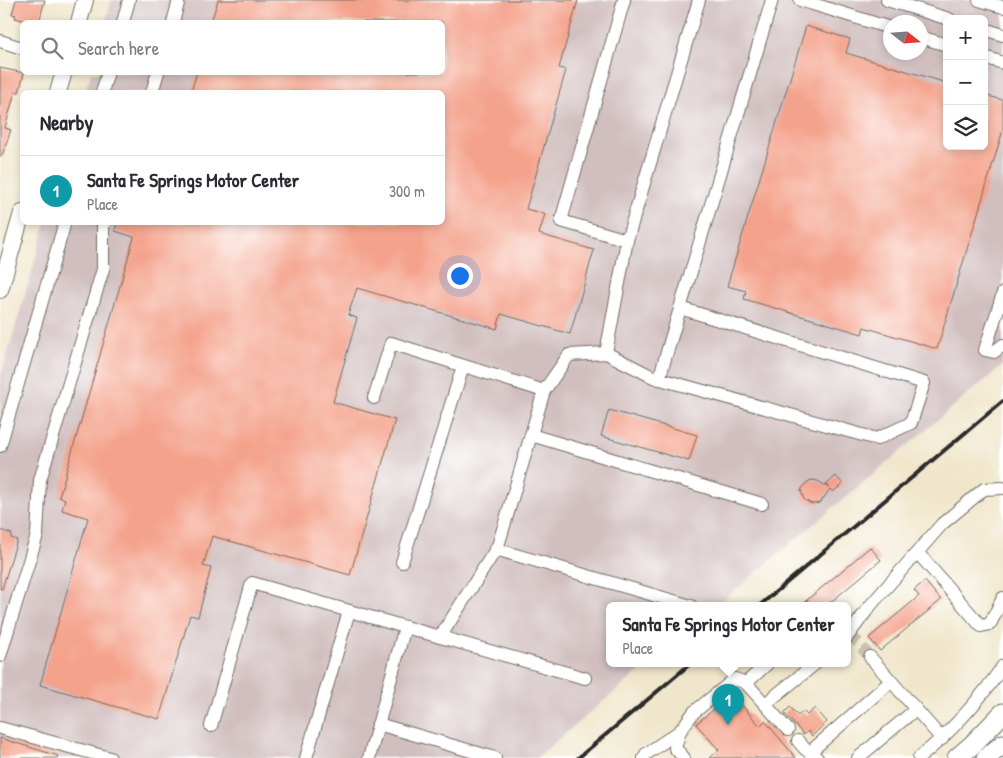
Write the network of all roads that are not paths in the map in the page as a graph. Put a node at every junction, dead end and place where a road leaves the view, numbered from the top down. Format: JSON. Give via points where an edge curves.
{"nodes":[{"id":1,"x":85,"y":0,"type":"edge"},
{"id":2,"x":129,"y":0,"type":"edge"},
{"id":3,"x":179,"y":0,"type":"edge"},
{"id":4,"x":624,"y":0,"type":"edge"},
{"id":5,"x":699,"y":0,"type":"edge"},
{"id":6,"x":772,"y":0,"type":"edge"},
{"id":7,"x":800,"y":0,"type":"edge"},
{"id":8,"x":887,"y":0,"type":"edge"},
{"id":9,"x":979,"y":0,"type":"edge"},
{"id":10,"x":1003,"y":7,"type":"edge"},
{"id":11,"x":943,"y":17,"type":"edge"},
{"id":12,"x":80,"y":20,"type":"edge"},
{"id":13,"x":123,"y":20,"type":"edge"},
{"id":14,"x":174,"y":20,"type":"edge"},
{"id":15,"x":883,"y":26,"type":"edge"},
{"id":16,"x":988,"y":30,"type":"edge"},
{"id":17,"x":1003,"y":35,"type":"edge"},
{"id":18,"x":928,"y":39,"type":"edge"},
{"id":19,"x":0,"y":42,"type":"edge"},
{"id":20,"x":943,"y":44,"type":"edge"},
{"id":21,"x":20,"y":47,"type":"edge"},
{"id":22,"x":988,"y":58,"type":"edge"},
{"id":23,"x":1003,"y":63,"type":"edge"},
{"id":24,"x":63,"y":75,"type":"edge"},
{"id":25,"x":107,"y":75,"type":"edge"},
{"id":26,"x":157,"y":75,"type":"edge"},
{"id":27,"x":59,"y":90,"type":"edge"},
{"id":28,"x":103,"y":90,"type":"edge"},
{"id":29,"x":153,"y":90,"type":"edge"},
{"id":30,"x":20,"y":220,"type":"edge"},
{"id":31,"x":64,"y":225,"type":"edge"},
{"id":32,"x":103,"y":225,"type":"edge"},
{"id":33,"x":627,"y":240,"type":"junction"},
{"id":34,"x":0,"y":290,"type":"edge"},
{"id":35,"x":1003,"y":293,"type":"edge"},
{"id":36,"x":680,"y":308,"type":"junction"},
{"id":37,"x":1003,"y":345,"type":"edge"},
{"id":38,"x":606,"y":353,"type":"junction"},
{"id":39,"x":463,"y":366,"type":"junction"},
{"id":40,"x":659,"y":379,"type":"junction"},
{"id":41,"x":544,"y":391,"type":"junction"},
{"id":42,"x":374,"y":398,"type":"dead end"},
{"id":43,"x":531,"y":435,"type":"junction"},
{"id":44,"x":0,"y":446,"type":"edge"},
{"id":45,"x":1003,"y":488,"type":"edge"},
{"id":46,"x":762,"y":504,"type":"dead end"},
{"id":47,"x":495,"y":549,"type":"junction"},
{"id":48,"x":918,"y":553,"type":"junction"},
{"id":49,"x":402,"y":562,"type":"dead end"},
{"id":50,"x":1003,"y":598,"type":"edge"},
{"id":51,"x":677,"y":602,"type":"edge"},
{"id":52,"x":349,"y":611,"type":"junction"},
{"id":53,"x":405,"y":627,"type":"junction"},
{"id":54,"x":851,"y":630,"type":"edge"},
{"id":55,"x":440,"y":637,"type":"junction"},
{"id":56,"x":0,"y":656,"type":"edge"},
{"id":57,"x":870,"y":657,"type":"tunnel mouth"},
{"id":58,"x":1003,"y":666,"type":"edge"},
{"id":59,"x":764,"y":667,"type":"edge"},
{"id":60,"x":811,"y":667,"type":"edge"},
{"id":61,"x":584,"y":678,"type":"dead end"},
{"id":62,"x":891,"y":681,"type":"junction"},
{"id":63,"x":746,"y":683,"type":"junction"},
{"id":64,"x":765,"y":704,"type":"junction"},
{"id":65,"x":916,"y":709,"type":"junction"},
{"id":66,"x":1003,"y":713,"type":"edge"},
{"id":67,"x":378,"y":724,"type":"junction"},
{"id":68,"x":211,"y":726,"type":"dead end"},
{"id":69,"x":0,"y":728,"type":"edge"},
{"id":70,"x":788,"y":730,"type":"dead end"},
{"id":71,"x":680,"y":731,"type":"junction"},
{"id":72,"x":942,"y":739,"type":"junction"},
{"id":73,"x":798,"y":741,"type":"dead end"},
{"id":74,"x":1003,"y":744,"type":"edge"},
{"id":75,"x":813,"y":755,"type":"edge"},
{"id":76,"x":110,"y":758,"type":"edge"},
{"id":77,"x":306,"y":758,"type":"edge"},
{"id":78,"x":369,"y":758,"type":"edge"},
{"id":79,"x":495,"y":758,"type":"edge"},
{"id":80,"x":644,"y":758,"type":"edge"},
{"id":81,"x":684,"y":758,"type":"edge"},
{"id":82,"x":858,"y":758,"type":"edge"},
{"id":83,"x":920,"y":758,"type":"edge"},
{"id":84,"x":957,"y":758,"type":"edge"},
{"id":85,"x":986,"y":758,"type":"edge"}],
"edges":[{"from":1,"to":12,"type":"main road"},
{"from":2,"to":13,"type":"street"},
{"from":3,"to":14,"type":"street"},
{"from":4,"to":33,"type":"street","via":[[561,221]]},
{"from":5,"to":33,"type":"street"},
{"from":6,"to":36,"type":"street"},
{"from":7,"to":15,"type":"street"},
{"from":8,"to":11,"type":"street"},
{"from":9,"to":10,"type":"street"},
{"from":16,"to":17,"type":"street"},
{"from":18,"to":20,"type":"street"},
{"from":19,"to":21,"type":"street"},
{"from":22,"to":23,"type":"street"},
{"from":24,"to":27,"type":"main road"},
{"from":25,"to":28,"type":"street"},
{"from":26,"to":29,"type":"street"},
{"from":30,"to":34,"type":"main road"},
{"from":31,"to":44,"type":"street"},
{"from":32,"to":56,"type":"street","via":[[103,268],[40,480],[36,535]]},
{"from":33,"to":38,"type":"street"},
{"from":35,"to":37,"type":"street","via":[[985,350],[994,352]]},
{"from":36,"to":40,"type":"street"},
{"from":36,"to":40,"type":"street","via":[[924,383],[910,423],[876,439]]},
{"from":38,"to":40,"type":"street"},
{"from":38,"to":41,"type":"street","via":[[569,355]]},
{"from":39,"to":41,"type":"street"},
{"from":39,"to":42,"type":"street","via":[[391,343]]},
{"from":39,"to":49,"type":"street"},
{"from":41,"to":43,"type":"street"},
{"from":43,"to":46,"type":"street"},
{"from":43,"to":47,"type":"street"},
{"from":45,"to":48,"type":"street","via":[[984,490],[942,524]]},
{"from":47,"to":51,"type":"street"},
{"from":47,"to":55,"type":"street"},
{"from":48,"to":50,"type":"street","via":[[981,626],[990,624]]},
{"from":48,"to":54,"type":"street"},
{"from":52,"to":53,"type":"street"},
{"from":52,"to":68,"type":"street","via":[[252,583]]},
{"from":52,"to":77,"type":"street"},
{"from":53,"to":55,"type":"street"},
{"from":53,"to":67,"type":"street"},
{"from":55,"to":61,"type":"street"},
{"from":57,"to":62,"type":"street"},
{"from":58,"to":72,"type":"street","via":[[984,693]]},
{"from":59,"to":63,"type":"street"},
{"from":60,"to":64,"type":"street"},
{"from":62,"to":65,"type":"street"},
{"from":62,"to":75,"type":"street"},
{"from":63,"to":64,"type":"street"},
{"from":63,"to":71,"type":"street","via":[[735,678],[694,712]]},
{"from":64,"to":70,"type":"street"},
{"from":65,"to":72,"type":"street"},
{"from":65,"to":82,"type":"street"},
{"from":66,"to":84,"type":"highway"},
{"from":67,"to":78,"type":"street"},
{"from":67,"to":79,"type":"street"},
{"from":69,"to":76,"type":"street"},
{"from":71,"to":80,"type":"street"},
{"from":71,"to":81,"type":"street","via":[[675,748]]},
{"from":72,"to":83,"type":"street"},
{"from":73,"to":75,"type":"street"},
{"from":74,"to":85,"type":"highway"}]}
